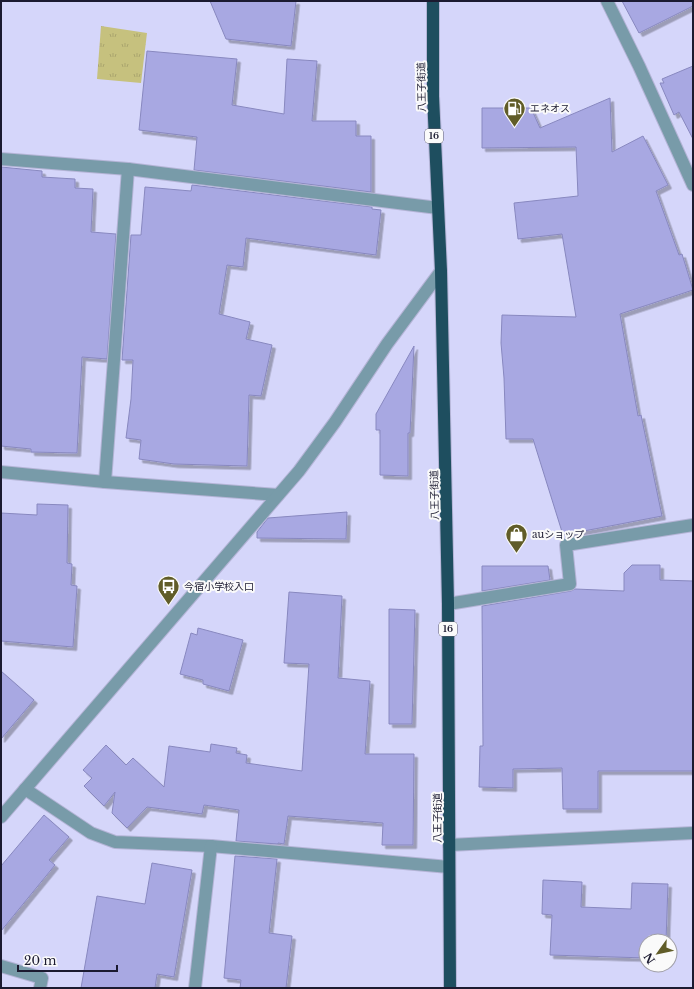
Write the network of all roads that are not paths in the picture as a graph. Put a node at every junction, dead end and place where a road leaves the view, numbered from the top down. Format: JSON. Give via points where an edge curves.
{"nodes":[{"id":1,"x":433,"y":1,"type":"edge"},
{"id":2,"x":607,"y":1,"type":"edge"},
{"id":3,"x":1,"y":159,"type":"edge"},
{"id":4,"x":128,"y":169,"type":"junction"},
{"id":5,"x":693,"y":185,"type":"edge"},
{"id":6,"x":438,"y":208,"type":"junction"},
{"id":7,"x":441,"y":271,"type":"junction"},
{"id":8,"x":1,"y":472,"type":"edge"},
{"id":9,"x":104,"y":482,"type":"junction"},
{"id":10,"x":278,"y":495,"type":"junction"},
{"id":11,"x":693,"y":525,"type":"edge"},
{"id":12,"x":448,"y":604,"type":"junction"},
{"id":13,"x":25,"y":789,"type":"junction"},
{"id":14,"x":1,"y":818,"type":"edge"},
{"id":15,"x":693,"y":833,"type":"edge"},
{"id":16,"x":449,"y":845,"type":"junction"},
{"id":17,"x":212,"y":846,"type":"junction"},
{"id":18,"x":449,"y":867,"type":"junction"},
{"id":19,"x":1,"y":966,"type":"edge"},
{"id":20,"x":40,"y":988,"type":"edge"},
{"id":21,"x":195,"y":988,"type":"edge"},
{"id":22,"x":450,"y":988,"type":"edge"}],
"edges":[{"from":1,"to":6,"type":"highway","name":"八王子街道","number":"16","via":[[433,96]]},
{"from":2,"to":5,"type":"street"},
{"from":3,"to":4,"type":"street"},
{"from":4,"to":6,"type":"street"},
{"from":4,"to":9,"type":"street"},
{"from":6,"to":7,"type":"highway","name":"八王子街道","number":"16"},
{"from":7,"to":10,"type":"street","via":[[387,344],[335,422]]},
{"from":7,"to":12,"type":"highway","name":"八王子街道","number":"16"},
{"from":8,"to":9,"type":"street"},
{"from":9,"to":10,"type":"street"},
{"from":10,"to":13,"type":"street"},
{"from":11,"to":12,"type":"street","via":[[566,546],[570,584]]},
{"from":12,"to":16,"type":"highway","name":"八王子街道","number":"16"},
{"from":13,"to":14,"type":"street"},
{"from":13,"to":17,"type":"street","via":[[91,833],[115,842]]},
{"from":15,"to":16,"type":"street"},
{"from":16,"to":18,"type":"highway","name":"八王子街道","number":"16"},
{"from":17,"to":18,"type":"street"},
{"from":17,"to":21,"type":"street"},
{"from":18,"to":22,"type":"highway","name":"八王子街道","number":"16"},
{"from":19,"to":20,"type":"street","via":[[42,978]]}]}
